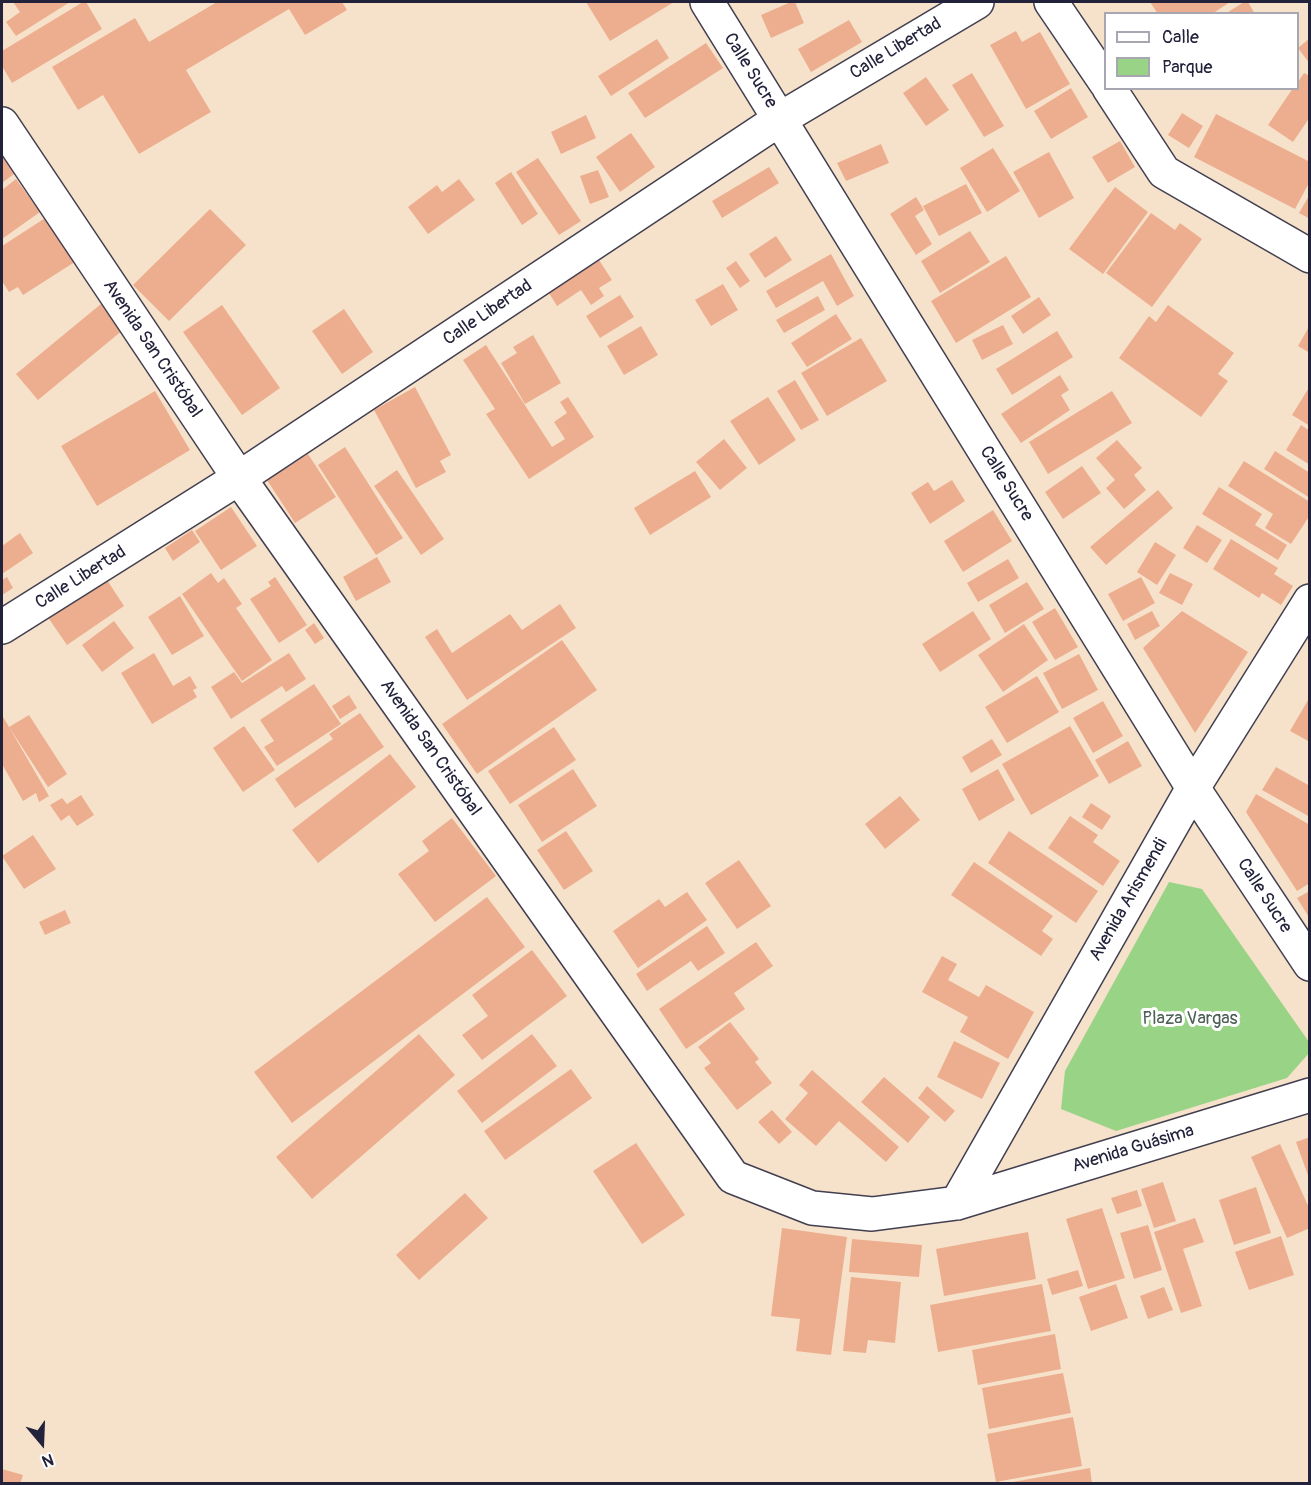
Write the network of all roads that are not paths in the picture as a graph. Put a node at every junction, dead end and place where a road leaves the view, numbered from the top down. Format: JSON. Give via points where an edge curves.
{"nodes":[{"id":1,"x":707,"y":2,"type":"edge"},
{"id":2,"x":977,"y":2,"type":"edge"},
{"id":3,"x":1052,"y":2,"type":"edge"},
{"id":4,"x":1104,"y":80,"type":"edge"},
{"id":5,"x":1110,"y":90,"type":"edge"},
{"id":6,"x":780,"y":119,"type":"junction"},
{"id":7,"x":2,"y":124,"type":"edge"},
{"id":8,"x":1310,"y":256,"type":"edge"},
{"id":9,"x":239,"y":478,"type":"junction"},
{"id":10,"x":1310,"y":601,"type":"edge"},
{"id":11,"x":2,"y":627,"type":"edge"},
{"id":12,"x":1193,"y":788,"type":"junction"},
{"id":13,"x":1310,"y":964,"type":"edge"},
{"id":14,"x":1310,"y":1095,"type":"edge"},
{"id":15,"x":957,"y":1203,"type":"junction"}],
"edges":[{"from":1,"to":6,"type":"street","name":"Calle Sucre"},
{"from":2,"to":6,"type":"street","name":"Calle Libertad"},
{"from":3,"to":4,"type":"street"},
{"from":5,"to":8,"type":"street","via":[[1164,172]]},
{"from":6,"to":9,"type":"street","name":"Calle Libertad"},
{"from":6,"to":12,"type":"street","name":"Calle Sucre"},
{"from":7,"to":9,"type":"street","name":"Avenida San Cristóbal"},
{"from":9,"to":11,"type":"street","name":"Calle Libertad"},
{"from":9,"to":15,"type":"street","name":"Avenida San Cristóbal","via":[[733,1177],[812,1208],[872,1214]]},
{"from":10,"to":12,"type":"street","name":"Avenida Arismendi"},
{"from":12,"to":13,"type":"street","name":"Calle Sucre"},
{"from":12,"to":15,"type":"street","name":"Avenida Arismendi"},
{"from":14,"to":15,"type":"street","name":"Avenida Guásima"}]}
